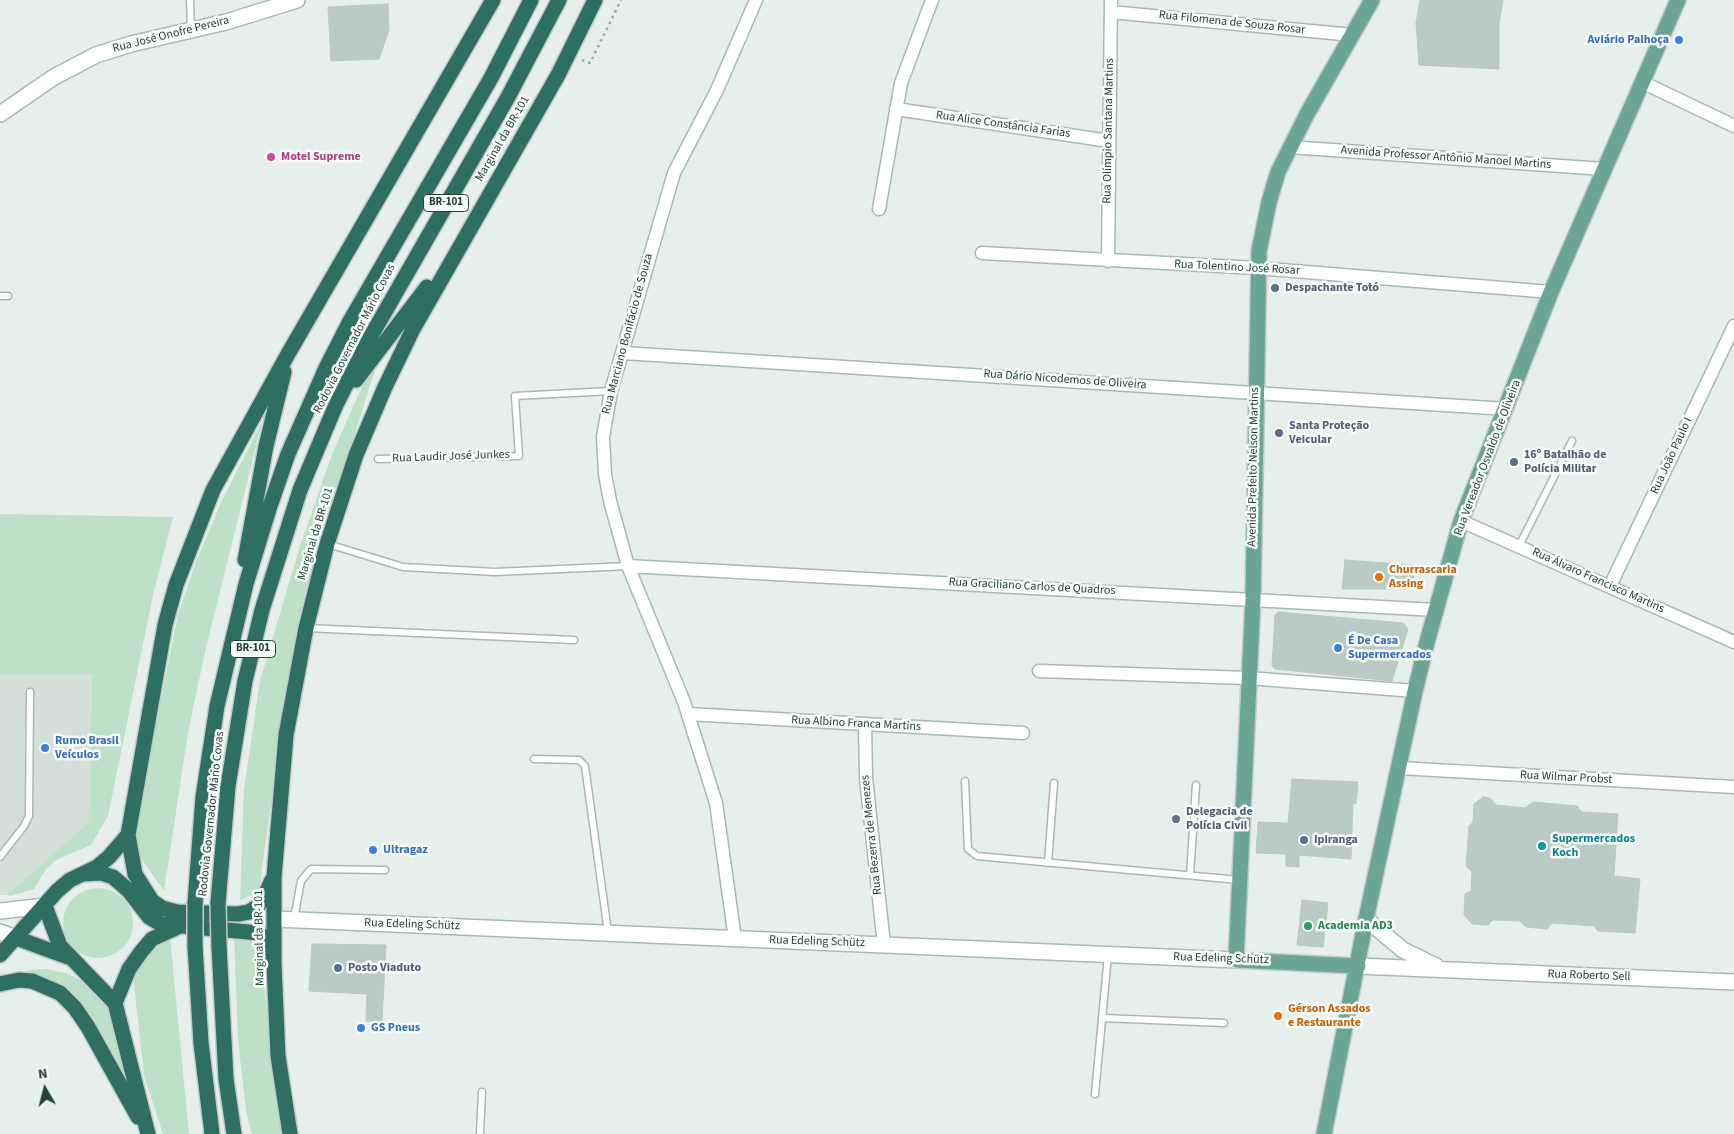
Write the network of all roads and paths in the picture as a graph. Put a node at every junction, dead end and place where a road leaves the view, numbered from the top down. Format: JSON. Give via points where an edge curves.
{"nodes":[{"id":1,"x":190,"y":0,"type":"edge"},
{"id":2,"x":298,"y":0,"type":"edge"},
{"id":3,"x":494,"y":0,"type":"edge"},
{"id":4,"x":531,"y":0,"type":"edge"},
{"id":5,"x":559,"y":0,"type":"edge"},
{"id":6,"x":595,"y":0,"type":"edge"},
{"id":7,"x":622,"y":0,"type":"edge"},
{"id":8,"x":756,"y":0,"type":"edge"},
{"id":9,"x":932,"y":0,"type":"edge"},
{"id":10,"x":1372,"y":0,"type":"edge"},
{"id":11,"x":1678,"y":0,"type":"edge"},
{"id":12,"x":1111,"y":6,"type":"edge"},
{"id":13,"x":191,"y":31,"type":"junction"},
{"id":14,"x":1353,"y":35,"type":"junction"},
{"id":15,"x":582,"y":60,"type":"dead end"},
{"id":16,"x":1642,"y":82,"type":"junction"},
{"id":17,"x":896,"y":109,"type":"junction"},
{"id":18,"x":0,"y":114,"type":"edge"},
{"id":19,"x":1734,"y":126,"type":"edge"},
{"id":20,"x":1109,"y":141,"type":"junction"},
{"id":21,"x":1289,"y":147,"type":"junction"},
{"id":22,"x":1604,"y":169,"type":"junction"},
{"id":23,"x":879,"y":208,"type":"dead end"},
{"id":24,"x":457,"y":248,"type":"junction"},
{"id":25,"x":982,"y":253,"type":"dead end"},
{"id":26,"x":1108,"y":261,"type":"junction"},
{"id":27,"x":1257,"y":268,"type":"junction"},
{"id":28,"x":1551,"y":292,"type":"junction"},
{"id":29,"x":0,"y":296,"type":"edge"},
{"id":30,"x":8,"y":296,"type":"dead end"},
{"id":31,"x":1734,"y":326,"type":"edge"},
{"id":32,"x":623,"y":353,"type":"junction"},
{"id":33,"x":288,"y":354,"type":"junction"},
{"id":34,"x":611,"y":391,"type":"junction"},
{"id":35,"x":1255,"y":392,"type":"junction"},
{"id":36,"x":335,"y":406,"type":"junction"},
{"id":37,"x":1507,"y":409,"type":"junction"},
{"id":38,"x":1572,"y":441,"type":"dead end"},
{"id":39,"x":378,"y":459,"type":"dead end"},
{"id":40,"x":1461,"y":521,"type":"junction"},
{"id":41,"x":327,"y":544,"type":"junction"},
{"id":42,"x":1519,"y":546,"type":"junction"},
{"id":43,"x":628,"y":566,"type":"junction"},
{"id":44,"x":1610,"y":586,"type":"junction"},
{"id":45,"x":1253,"y":599,"type":"junction"},
{"id":46,"x":1436,"y":610,"type":"junction"},
{"id":47,"x":306,"y":628,"type":"junction"},
{"id":48,"x":574,"y":640,"type":"dead end"},
{"id":49,"x":1734,"y":642,"type":"edge"},
{"id":50,"x":1038,"y":671,"type":"dead end"},
{"id":51,"x":1248,"y":678,"type":"junction"},
{"id":52,"x":1415,"y":691,"type":"junction"},
{"id":53,"x":30,"y":692,"type":"dead end"},
{"id":54,"x":217,"y":706,"type":"junction"},
{"id":55,"x":688,"y":714,"type":"junction"},
{"id":56,"x":865,"y":724,"type":"junction"},
{"id":57,"x":1023,"y":733,"type":"dead end"},
{"id":58,"x":534,"y":759,"type":"dead end"},
{"id":59,"x":1399,"y":768,"type":"junction"},
{"id":60,"x":965,"y":781,"type":"dead end"},
{"id":61,"x":1054,"y":783,"type":"dead end"},
{"id":62,"x":1196,"y":785,"type":"dead end"},
{"id":63,"x":1734,"y":787,"type":"edge"},
{"id":64,"x":128,"y":835,"type":"junction"},
{"id":65,"x":0,"y":857,"type":"edge"},
{"id":66,"x":1048,"y":862,"type":"junction"},
{"id":67,"x":385,"y":870,"type":"dead end"},
{"id":68,"x":83,"y":874,"type":"junction"},
{"id":69,"x":1190,"y":875,"type":"junction"},
{"id":70,"x":274,"y":877,"type":"junction"},
{"id":71,"x":1239,"y":880,"type":"junction"},
{"id":72,"x":46,"y":906,"type":"junction"},
{"id":73,"x":0,"y":911,"type":"edge"},
{"id":74,"x":275,"y":919,"type":"junction"},
{"id":75,"x":294,"y":919,"type":"junction"},
{"id":76,"x":1366,"y":919,"type":"junction"},
{"id":77,"x":178,"y":927,"type":"junction"},
{"id":78,"x":0,"y":932,"type":"edge"},
{"id":79,"x":608,"y":933,"type":"junction"},
{"id":80,"x":16,"y":938,"type":"junction"},
{"id":81,"x":735,"y":939,"type":"junction"},
{"id":82,"x":884,"y":945,"type":"junction"},
{"id":83,"x":0,"y":955,"type":"edge"},
{"id":84,"x":1108,"y":955,"type":"junction"},
{"id":85,"x":69,"y":957,"type":"junction"},
{"id":86,"x":1236,"y":960,"type":"junction"},
{"id":87,"x":274,"y":964,"type":"junction"},
{"id":88,"x":1358,"y":966,"type":"junction"},
{"id":89,"x":1444,"y":970,"type":"junction"},
{"id":90,"x":1734,"y":982,"type":"edge"},
{"id":91,"x":0,"y":984,"type":"edge"},
{"id":92,"x":115,"y":1003,"type":"junction"},
{"id":93,"x":1102,"y":1018,"type":"junction"},
{"id":94,"x":1224,"y":1023,"type":"dead end"},
{"id":95,"x":482,"y":1092,"type":"dead end"},
{"id":96,"x":1095,"y":1094,"type":"dead end"},
{"id":97,"x":148,"y":1134,"type":"edge"},
{"id":98,"x":212,"y":1134,"type":"edge"},
{"id":99,"x":234,"y":1134,"type":"edge"},
{"id":100,"x":290,"y":1134,"type":"edge"},
{"id":101,"x":480,"y":1134,"type":"edge"},
{"id":102,"x":1324,"y":1134,"type":"edge"}],
"edges":[{"from":1,"to":13,"type":"lane"},
{"from":2,"to":13,"type":"main road","name":"Rua José Onofre Pereira"},
{"from":3,"to":33,"type":"highway"},
{"from":4,"to":54,"type":"highway","name":"Rodovia Governador Mário Covas","number":"BR-101","via":[[491,78],[350,321],[308,408],[269,509],[246,584]]},
{"from":5,"to":36,"type":"highway","name":"Rodovia Governador Mário Covas","number":"BR-101","via":[[508,97],[399,284]]},
{"from":6,"to":24,"type":"highway","name":"Marginal da BR-101","via":[[558,75]]},
{"from":7,"to":15,"type":"path","via":[[590,63]]},
{"from":8,"to":32,"type":"street","name":"Rua Marciano Bonifácio de Souza","via":[[717,90],[674,173]]},
{"from":9,"to":17,"type":"street","via":[[907,63]]},
{"from":10,"to":14,"type":"main road","name":"Avenida Prefeito Nelson Martins"},
{"from":11,"to":16,"type":"main road","name":"Rua Vereador Osvaldo de Oliveira"},
{"from":12,"to":14,"type":"street","name":"Rua Filomena de Souza Rosar"},
{"from":12,"to":20,"type":"street","name":"Rua Olímpio Santana Martins"},
{"from":13,"to":18,"type":"main road","name":"Rua José Onofre Pereira","via":[[96,55],[54,77]]},
{"from":14,"to":21,"type":"main road","name":"Avenida Prefeito Nelson Martins"},
{"from":16,"to":19,"type":"street"},
{"from":16,"to":22,"type":"main road","name":"Rua Vereador Osvaldo de Oliveira"},
{"from":17,"to":20,"type":"street","name":"Rua Alice Constância Farias"},
{"from":17,"to":23,"type":"street"},
{"from":20,"to":26,"type":"street","name":"Rua Olímpio Santana Martins"},
{"from":21,"to":22,"type":"street","name":"Avenida Professor Antônio Manoel Martins"},
{"from":21,"to":27,"type":"main road","name":"Avenida Prefeito Nelson Martins","via":[[1268,202]]},
{"from":22,"to":28,"type":"main road","name":"Rua Vereador Osvaldo de Oliveira"},
{"from":24,"to":36,"type":"highway"},
{"from":24,"to":41,"type":"highway","name":"Marginal da BR-101","via":[[384,387],[356,455]]},
{"from":25,"to":26,"type":"street","name":"Rua Tolentino José Rosar"},
{"from":26,"to":27,"type":"street","name":"Rua Tolentino José Rosar"},
{"from":27,"to":28,"type":"street","name":"Rua Tolentino José Rosar"},
{"from":27,"to":35,"type":"main road","name":"Avenida Prefeito Nelson Martins"},
{"from":28,"to":37,"type":"main road","name":"Rua Vereador Osvaldo de Oliveira"},
{"from":29,"to":30,"type":"lane"},
{"from":31,"to":44,"type":"street","name":"Rua João Paulo I"},
{"from":32,"to":34,"type":"street","name":"Rua Marciano Bonifácio de Souza"},
{"from":32,"to":35,"type":"street","name":"Rua Dário Nicodemos de Oliveira"},
{"from":33,"to":54,"type":"highway","via":[[266,446]]},
{"from":33,"to":64,"type":"highway","via":[[213,490],[176,585],[165,626]]},
{"from":34,"to":39,"type":"lane","name":"Rua Laudir José Junkes","via":[[515,396],[519,456]]},
{"from":34,"to":43,"type":"street","name":"Rua Marciano Bonifácio de Souza","via":[[603,437],[605,474]]},
{"from":35,"to":37,"type":"street","name":"Rua Dário Nicodemos de Oliveira"},
{"from":35,"to":45,"type":"main road","name":"Avenida Prefeito Nelson Martins"},
{"from":36,"to":99,"type":"highway","name":"Rodovia Governador Mário Covas","number":"BR-101","bridge":true,"via":[[300,490],[279,554],[245,681],[228,786],[218,903],[226,1079]]},
{"from":37,"to":40,"type":"main road","name":"Rua Vereador Osvaldo de Oliveira"},
{"from":38,"to":42,"type":"lane"},
{"from":40,"to":42,"type":"street","name":"Rua Álvaro Francisco Martins"},
{"from":40,"to":46,"type":"main road","name":"Rua Vereador Osvaldo de Oliveira"},
{"from":41,"to":43,"type":"lane","via":[[403,568],[495,572]]},
{"from":41,"to":47,"type":"highway","name":"Marginal da BR-101"},
{"from":42,"to":44,"type":"street","name":"Rua Álvaro Francisco Martins"},
{"from":43,"to":45,"type":"street","name":"Rua Graciliano Carlos de Quadros"},
{"from":43,"to":55,"type":"street","name":"Rua Marciano Bonifácio de Souza"},
{"from":44,"to":49,"type":"street","name":"Rua Álvaro Francisco Martins"},
{"from":45,"to":46,"type":"street","name":"Rua Graciliano Carlos de Quadros"},
{"from":45,"to":51,"type":"main road","name":"Avenida Prefeito Nelson Martins"},
{"from":46,"to":52,"type":"main road","name":"Rua Vereador Osvaldo de Oliveira"},
{"from":47,"to":48,"type":"lane"},
{"from":47,"to":70,"type":"highway","name":"Marginal da BR-101","via":[[286,735]]},
{"from":50,"to":51,"type":"street"},
{"from":51,"to":52,"type":"street"},
{"from":51,"to":71,"type":"main road","name":"Avenida Prefeito Nelson Martins"},
{"from":52,"to":59,"type":"main road","name":"Rua Vereador Osvaldo de Oliveira"},
{"from":53,"to":65,"type":"lane","via":[[29,816]]},
{"from":54,"to":98,"type":"highway","name":"Rodovia Governador Mário Covas","number":"BR-101","bridge":true,"via":[[203,797],[195,903],[202,1061]]},
{"from":55,"to":56,"type":"street","name":"Rua Albino Franca Martins"},
{"from":55,"to":81,"type":"street","name":"Rua Marciano Bonifácio de Souza","via":[[716,803]]},
{"from":56,"to":57,"type":"street","name":"Rua Albino Franca Martins"},
{"from":56,"to":82,"type":"street","name":"Rua Bezerra de Menezes","via":[[866,778]]},
{"from":58,"to":79,"type":"lane","via":[[579,760],[585,766]]},
{"from":59,"to":63,"type":"street","name":"Rua Wilmar Probst"},
{"from":59,"to":76,"type":"main road","name":"Rua Vereador Osvaldo de Oliveira"},
{"from":60,"to":66,"type":"lane","via":[[968,849],[977,856]]},
{"from":61,"to":66,"type":"lane"},
{"from":62,"to":69,"type":"lane"},
{"from":64,"to":68,"type":"highway","via":[[109,857]]},
{"from":64,"to":70,"type":"highway","via":[[135,874],[152,901],[162,908],[186,912],[249,912],[258,906]]},
{"from":66,"to":69,"type":"lane"},
{"from":67,"to":75,"type":"lane","via":[[311,869],[301,881]]},
{"from":68,"to":72,"type":"highway","via":[[57,891]]},
{"from":68,"to":77,"type":"highway","via":[[101,873],[113,877],[154,921]]},
{"from":69,"to":71,"type":"lane"},
{"from":70,"to":74,"type":"highway","name":"Marginal da BR-101"},
{"from":71,"to":86,"type":"main road","name":"Avenida Prefeito Nelson Martins"},
{"from":72,"to":73,"type":"main road"},
{"from":72,"to":80,"type":"highway"},
{"from":72,"to":85,"type":"highway","via":[[60,946]]},
{"from":74,"to":75,"type":"main road","name":"Rua Edeling Schütz"},
{"from":74,"to":87,"type":"highway","name":"Marginal da BR-101"},
{"from":75,"to":79,"type":"main road","name":"Rua Edeling Schütz"},
{"from":76,"to":88,"type":"main road","name":"Rua Vereador Osvaldo de Oliveira"},
{"from":76,"to":89,"type":"main road","name":"Rua Roberto Sell","via":[[1403,950]]},
{"from":77,"to":87,"type":"highway","via":[[259,934],[266,941]]},
{"from":77,"to":92,"type":"highway","via":[[152,939],[141,952],[129,969]]},
{"from":78,"to":80,"type":"main road"},
{"from":79,"to":81,"type":"main road","name":"Rua Edeling Schütz"},
{"from":80,"to":83,"type":"highway"},
{"from":80,"to":85,"type":"highway"},
{"from":81,"to":82,"type":"main road","name":"Rua Edeling Schütz"},
{"from":82,"to":84,"type":"main road","name":"Rua Edeling Schütz"},
{"from":84,"to":86,"type":"main road","name":"Rua Edeling Schütz"},
{"from":84,"to":93,"type":"lane"},
{"from":85,"to":92,"type":"highway"},
{"from":86,"to":88,"type":"main road","name":"Rua Edeling Schütz"},
{"from":87,"to":100,"type":"highway","name":"Marginal da BR-101","via":[[278,1056]]},
{"from":88,"to":89,"type":"main road","name":"Rua Roberto Sell"},
{"from":88,"to":102,"type":"main road","name":"Rua Vereador Osvaldo de Oliveira"},
{"from":89,"to":90,"type":"main road","name":"Rua Roberto Sell"},
{"from":91,"to":97,"type":"highway","via":[[32,981],[60,993],[75,1008]]},
{"from":92,"to":97,"type":"highway"},
{"from":93,"to":94,"type":"lane"},
{"from":93,"to":96,"type":"lane"},
{"from":95,"to":101,"type":"lane"}]}
